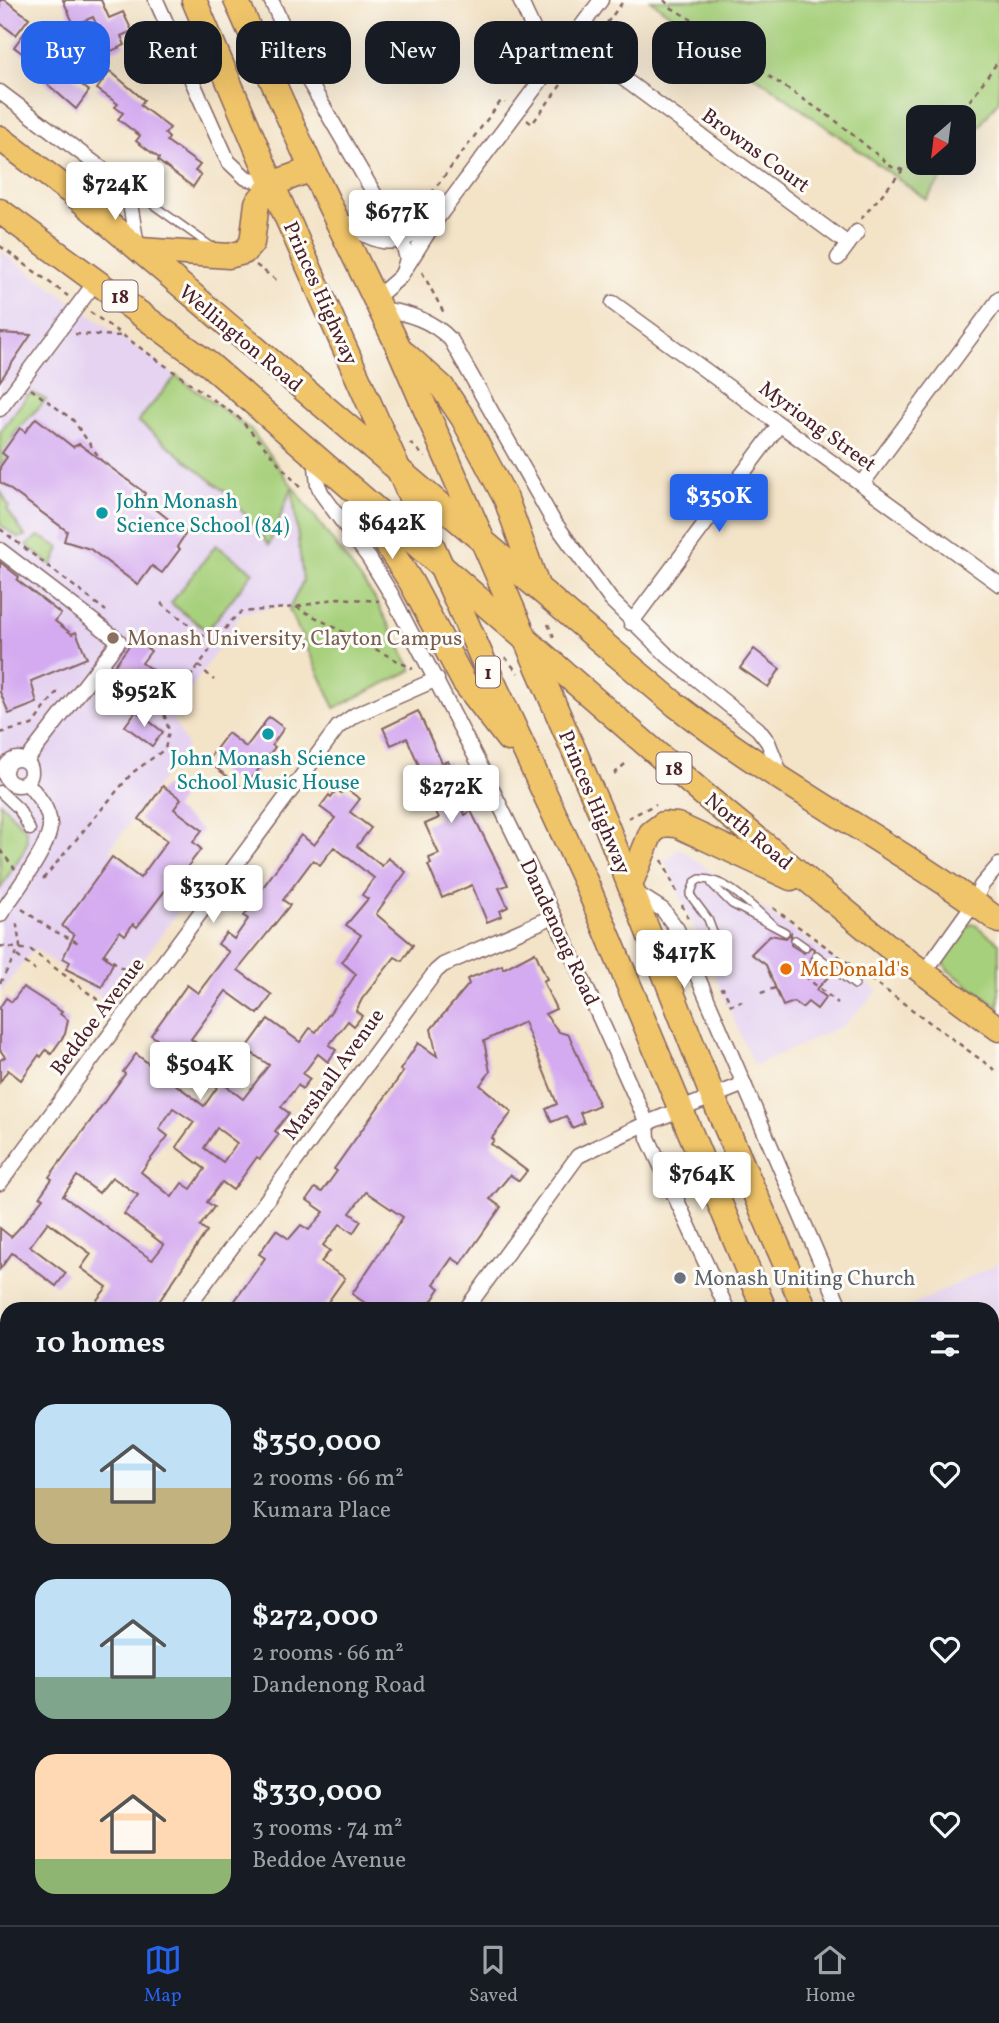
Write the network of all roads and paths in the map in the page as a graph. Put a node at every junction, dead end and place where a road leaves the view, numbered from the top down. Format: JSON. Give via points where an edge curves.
{"nodes":[{"id":1,"x":156,"y":0,"type":"edge"},
{"id":2,"x":194,"y":0,"type":"edge"},
{"id":3,"x":236,"y":0,"type":"edge"},
{"id":4,"x":271,"y":0,"type":"edge"},
{"id":5,"x":520,"y":0,"type":"edge"},
{"id":6,"x":601,"y":0,"type":"edge"},
{"id":7,"x":664,"y":0,"type":"edge"},
{"id":8,"x":530,"y":21,"type":"edge"},
{"id":9,"x":585,"y":21,"type":"edge"},
{"id":10,"x":999,"y":60,"type":"edge"},
{"id":11,"x":537,"y":84,"type":"edge"},
{"id":12,"x":634,"y":84,"type":"edge"},
{"id":13,"x":0,"y":92,"type":"edge"},
{"id":14,"x":501,"y":101,"type":"dead end"},
{"id":15,"x":967,"y":105,"type":"edge"},
{"id":16,"x":0,"y":138,"type":"edge"},
{"id":17,"x":312,"y":169,"type":"junction"},
{"id":18,"x":906,"y":169,"type":"edge"},
{"id":19,"x":903,"y":170,"type":"junction"},
{"id":20,"x":121,"y":183,"type":"junction"},
{"id":21,"x":272,"y":184,"type":"junction"},
{"id":22,"x":384,"y":209,"type":"junction"},
{"id":23,"x":0,"y":211,"type":"edge"},
{"id":24,"x":334,"y":213,"type":"junction"},
{"id":25,"x":436,"y":220,"type":"junction"},
{"id":26,"x":853,"y":238,"type":"junction"},
{"id":27,"x":402,"y":241,"type":"junction"},
{"id":28,"x":0,"y":246,"type":"edge"},
{"id":29,"x":139,"y":248,"type":"junction"},
{"id":30,"x":225,"y":256,"type":"junction"},
{"id":31,"x":413,"y":256,"type":"junction"},
{"id":32,"x":838,"y":258,"type":"dead end"},
{"id":33,"x":404,"y":270,"type":"junction"},
{"id":34,"x":97,"y":279,"type":"junction"},
{"id":35,"x":999,"y":299,"type":"edge"},
{"id":36,"x":379,"y":303,"type":"junction"},
{"id":37,"x":613,"y":303,"type":"dead end"},
{"id":38,"x":78,"y":304,"type":"junction"},
{"id":39,"x":447,"y":321,"type":"dead end"},
{"id":40,"x":72,"y":334,"type":"dead end"},
{"id":41,"x":126,"y":336,"type":"junction"},
{"id":42,"x":399,"y":348,"type":"junction"},
{"id":43,"x":37,"y":380,"type":"dead end"},
{"id":44,"x":2,"y":403,"type":"edge"},
{"id":45,"x":779,"y":425,"type":"junction"},
{"id":46,"x":407,"y":439,"type":"dead end"},
{"id":47,"x":315,"y":456,"type":"junction"},
{"id":48,"x":101,"y":460,"type":"dead end"},
{"id":49,"x":452,"y":471,"type":"junction"},
{"id":50,"x":402,"y":472,"type":"junction"},
{"id":51,"x":345,"y":482,"type":"junction"},
{"id":52,"x":862,"y":484,"type":"junction"},
{"id":53,"x":309,"y":498,"type":"dead end"},
{"id":54,"x":0,"y":530,"type":"edge"},
{"id":55,"x":481,"y":539,"type":"junction"},
{"id":56,"x":0,"y":550,"type":"edge"},
{"id":57,"x":443,"y":568,"type":"junction"},
{"id":58,"x":999,"y":584,"type":"edge"},
{"id":59,"x":538,"y":587,"type":"junction"},
{"id":60,"x":373,"y":592,"type":"dead end"},
{"id":61,"x":161,"y":603,"type":"dead end"},
{"id":62,"x":296,"y":607,"type":"junction"},
{"id":63,"x":112,"y":617,"type":"dead end"},
{"id":64,"x":631,"y":623,"type":"junction"},
{"id":65,"x":525,"y":641,"type":"junction"},
{"id":66,"x":214,"y":644,"type":"junction"},
{"id":67,"x":198,"y":665,"type":"junction"},
{"id":68,"x":416,"y":671,"type":"dead end"},
{"id":69,"x":437,"y":679,"type":"junction"},
{"id":70,"x":214,"y":680,"type":"dead end"},
{"id":71,"x":83,"y":690,"type":"junction"},
{"id":72,"x":0,"y":733,"type":"edge"},
{"id":73,"x":26,"y":761,"type":"junction"},
{"id":74,"x":625,"y":764,"type":"dead end"},
{"id":75,"x":3,"y":766,"type":"edge"},
{"id":76,"x":614,"y":774,"type":"dead end"},
{"id":77,"x":536,"y":776,"type":"junction"},
{"id":78,"x":783,"y":781,"type":"junction"},
{"id":79,"x":27,"y":783,"type":"junction"},
{"id":80,"x":0,"y":791,"type":"edge"},
{"id":81,"x":656,"y":804,"type":"dead end"},
{"id":82,"x":628,"y":818,"type":"dead end"},
{"id":83,"x":30,"y":830,"type":"dead end"},
{"id":84,"x":0,"y":849,"type":"edge"},
{"id":85,"x":999,"y":865,"type":"edge"},
{"id":86,"x":15,"y":870,"type":"dead end"},
{"id":87,"x":999,"y":875,"type":"edge"},
{"id":88,"x":39,"y":885,"type":"dead end"},
{"id":89,"x":631,"y":888,"type":"junction"},
{"id":90,"x":824,"y":893,"type":"junction"},
{"id":91,"x":27,"y":901,"type":"dead end"},
{"id":92,"x":974,"y":903,"type":"junction"},
{"id":93,"x":21,"y":908,"type":"junction"},
{"id":94,"x":0,"y":915,"type":"edge"},
{"id":95,"x":554,"y":916,"type":"junction"},
{"id":96,"x":999,"y":921,"type":"edge"},
{"id":97,"x":785,"y":932,"type":"dead end"},
{"id":98,"x":715,"y":939,"type":"dead end"},
{"id":99,"x":795,"y":940,"type":"dead end"},
{"id":100,"x":79,"y":943,"type":"dead end"},
{"id":101,"x":0,"y":946,"type":"edge"},
{"id":102,"x":20,"y":947,"type":"junction"},
{"id":103,"x":805,"y":947,"type":"dead end"},
{"id":104,"x":104,"y":954,"type":"dead end"},
{"id":105,"x":816,"y":955,"type":"dead end"},
{"id":106,"x":17,"y":956,"type":"junction"},
{"id":107,"x":35,"y":970,"type":"dead end"},
{"id":108,"x":924,"y":973,"type":"junction"},
{"id":109,"x":864,"y":974,"type":"dead end"},
{"id":110,"x":135,"y":978,"type":"dead end"},
{"id":111,"x":808,"y":979,"type":"dead end"},
{"id":112,"x":0,"y":983,"type":"edge"},
{"id":113,"x":855,"y":985,"type":"dead end"},
{"id":114,"x":775,"y":988,"type":"dead end"},
{"id":115,"x":719,"y":989,"type":"dead end"},
{"id":116,"x":761,"y":993,"type":"dead end"},
{"id":117,"x":742,"y":1001,"type":"dead end"},
{"id":118,"x":838,"y":1003,"type":"dead end"},
{"id":119,"x":112,"y":1010,"type":"dead end"},
{"id":120,"x":999,"y":1029,"type":"edge"},
{"id":121,"x":999,"y":1073,"type":"edge"},
{"id":122,"x":744,"y":1084,"type":"junction"},
{"id":123,"x":712,"y":1095,"type":"junction"},
{"id":124,"x":678,"y":1109,"type":"junction"},
{"id":125,"x":646,"y":1123,"type":"junction"},
{"id":126,"x":0,"y":1183,"type":"edge"},
{"id":127,"x":191,"y":1302,"type":"edge"},
{"id":128,"x":471,"y":1302,"type":"edge"},
{"id":129,"x":724,"y":1302,"type":"edge"},
{"id":130,"x":761,"y":1302,"type":"edge"},
{"id":131,"x":802,"y":1302,"type":"edge"},
{"id":132,"x":838,"y":1302,"type":"edge"}],
"edges":[{"from":1,"to":21,"type":"street","via":[[228,161],[246,178]]},
{"from":2,"to":21,"type":"highway","name":"Princes Highway","number":"1"},
{"from":3,"to":17,"type":"highway","name":"Princes Highway","number":"1"},
{"from":4,"to":22,"type":"street","via":[[308,80]]},
{"from":5,"to":8,"type":"street"},
{"from":6,"to":9,"type":"street"},
{"from":7,"to":19,"type":"path","via":[[723,38],[892,167]]},
{"from":10,"to":15,"type":"path"},
{"from":11,"to":25,"type":"street"},
{"from":12,"to":26,"type":"street","name":"Browns Court"},
{"from":13,"to":20,"type":"street"},
{"from":14,"to":22,"type":"path","via":[[415,215]]},
{"from":16,"to":29,"type":"highway","name":"Wellington Road","number":"18"},
{"from":17,"to":21,"type":"highway"},
{"from":17,"to":24,"type":"highway","name":"Princes Highway","number":"1"},
{"from":18,"to":19,"type":"path"},
{"from":19,"to":26,"type":"path","via":[[870,206]]},
{"from":20,"to":29,"type":"street","via":[[129,197]]},
{"from":20,"to":30,"type":"lane"},
{"from":21,"to":30,"type":"highway","via":[[257,203],[251,246],[241,254]]},
{"from":21,"to":50,"type":"highway","name":"Princes Highway","number":"1"},
{"from":22,"to":27,"type":"street"},
{"from":23,"to":34,"type":"highway","name":"Wellington Road","number":"18"},
{"from":24,"to":27,"type":"street","via":[[373,239]]},
{"from":24,"to":36,"type":"highway","name":"Princes Highway","number":"1"},
{"from":25,"to":27,"type":"street"},
{"from":25,"to":31,"type":"street"},
{"from":26,"to":32,"type":"street"},
{"from":27,"to":33,"type":"street","via":[[407,259]]},
{"from":28,"to":38,"type":"path"},
{"from":29,"to":30,"type":"highway"},
{"from":29,"to":50,"type":"highway","name":"Wellington Road","number":"18"},
{"from":31,"to":33,"type":"street"},
{"from":31,"to":39,"type":"path"},
{"from":33,"to":36,"type":"street"},
{"from":34,"to":38,"type":"street"},
{"from":34,"to":47,"type":"highway","name":"Wellington Road","number":"18","via":[[210,365]]},
{"from":35,"to":52,"type":"street"},
{"from":36,"to":42,"type":"highway","name":"Princes Highway","number":"1"},
{"from":36,"to":64,"type":"street","via":[[428,322],[451,340],[552,519]]},
{"from":37,"to":45,"type":"street","name":"Myriong Street"},
{"from":38,"to":41,"type":"path"},
{"from":38,"to":44,"type":"street"},
{"from":40,"to":41,"type":"path"},
{"from":41,"to":53,"type":"path","via":[[239,418]]},
{"from":42,"to":49,"type":"highway","name":"Princes Highway","number":"1"},
{"from":42,"to":59,"type":"highway","via":[[442,387],[459,412],[506,499]]},
{"from":43,"to":48,"type":"path","via":[[30,389],[73,420]]},
{"from":45,"to":52,"type":"street","name":"Myriong Street"},
{"from":45,"to":64,"type":"street"},
{"from":46,"to":49,"type":"path","via":[[419,454]]},
{"from":47,"to":51,"type":"highway","name":"Wellington Road","number":"18"},
{"from":47,"to":69,"type":"street","name":"Dandenong Road","via":[[322,494],[369,558]]},
{"from":49,"to":55,"type":"highway","name":"Princes Highway","number":"1"},
{"from":50,"to":55,"type":"highway","name":"Wellington Road","number":"18"},
{"from":50,"to":57,"type":"highway","name":"Princes Highway","number":"1"},
{"from":51,"to":57,"type":"highway","name":"Wellington Road","number":"18"},
{"from":51,"to":77,"type":"highway","via":[[392,550],[464,682]]},
{"from":52,"to":58,"type":"street","name":"Myriong Street"},
{"from":54,"to":63,"type":"path"},
{"from":55,"to":59,"type":"highway","number":"18"},
{"from":55,"to":65,"type":"highway","name":"Princes Highway","number":"1"},
{"from":56,"to":71,"type":"street","via":[[118,641]]},
{"from":57,"to":65,"type":"highway","name":"North Road","number":"18"},
{"from":57,"to":77,"type":"highway","name":"Princes Highway","number":"1"},
{"from":59,"to":78,"type":"highway","number":"18","via":[[676,705]]},
{"from":60,"to":62,"type":"path","via":[[380,601],[338,598]]},
{"from":61,"to":66,"type":"path"},
{"from":62,"to":66,"type":"path","via":[[241,612]]},
{"from":62,"to":68,"type":"path"},
{"from":64,"to":78,"type":"street","via":[[758,729]]},
{"from":65,"to":89,"type":"highway","name":"Princes Highway","number":"1"},
{"from":65,"to":90,"type":"highway","name":"North Road","number":"18"},
{"from":66,"to":67,"type":"path"},
{"from":67,"to":70,"type":"path"},
{"from":67,"to":88,"type":"path","via":[[164,713],[169,731],[165,749],[132,773]]},
{"from":69,"to":95,"type":"street","name":"Dandenong Road"},
{"from":69,"to":126,"type":"street","name":"Beddoe Avenue","via":[[338,727]]},
{"from":71,"to":72,"type":"path","via":[[75,683],[56,693],[32,724]]},
{"from":71,"to":73,"type":"street"},
{"from":73,"to":75,"type":"street","via":[[16,759]]},
{"from":73,"to":79,"type":"street","via":[[32,771]]},
{"from":74,"to":76,"type":"path"},
{"from":75,"to":79,"type":"street","via":[[11,784]]},
{"from":77,"to":124,"type":"highway","name":"Princes Highway","number":"1"},
{"from":78,"to":92,"type":"highway","number":"18"},
{"from":79,"to":94,"type":"street","via":[[44,804],[50,827]]},
{"from":80,"to":83,"type":"street","via":[[19,809]]},
{"from":81,"to":82,"type":"path"},
{"from":84,"to":86,"type":"path"},
{"from":85,"to":92,"type":"street"},
{"from":87,"to":92,"type":"street"},
{"from":89,"to":90,"type":"highway","via":[[651,833],[663,824],[677,825]]},
{"from":89,"to":122,"type":"street","via":[[659,907],[675,926]]},
{"from":89,"to":123,"type":"highway","name":"Princes Highway","number":"1"},
{"from":90,"to":108,"type":"highway","name":"North Road","number":"18"},
{"from":91,"to":93,"type":"path"},
{"from":92,"to":96,"type":"highway","number":"18"},
{"from":92,"to":108,"type":"street"},
{"from":93,"to":100,"type":"path"},
{"from":93,"to":102,"type":"path","via":[[16,919]]},
{"from":95,"to":125,"type":"street","name":"Dandenong Road"},
{"from":95,"to":127,"type":"street","name":"Marshall Avenue","via":[[436,971]]},
{"from":97,"to":98,"type":"lane","via":[[726,900],[706,879],[695,882],[690,895],[708,919]]},
{"from":99,"to":103,"type":"lane"},
{"from":101,"to":102,"type":"path"},
{"from":102,"to":106,"type":"path"},
{"from":102,"to":119,"type":"path","via":[[31,950]]},
{"from":104,"to":110,"type":"path"},
{"from":105,"to":113,"type":"lane"},
{"from":106,"to":107,"type":"path"},
{"from":106,"to":112,"type":"path"},
{"from":108,"to":120,"type":"highway","name":"North Road","number":"18"},
{"from":109,"to":121,"type":"path"},
{"from":111,"to":118,"type":"path"},
{"from":114,"to":116,"type":"path"},
{"from":115,"to":117,"type":"path","via":[[723,988],[731,1005]]},
{"from":122,"to":123,"type":"street"},
{"from":122,"to":132,"type":"street"},
{"from":123,"to":124,"type":"street"},
{"from":123,"to":131,"type":"highway","name":"Princes Highway","number":"1"},
{"from":124,"to":125,"type":"street"},
{"from":124,"to":130,"type":"highway","name":"Princes Highway","number":"1"},
{"from":125,"to":128,"type":"street","via":[[579,1156]]},
{"from":125,"to":129,"type":"street","name":"Dandenong Road"}]}
